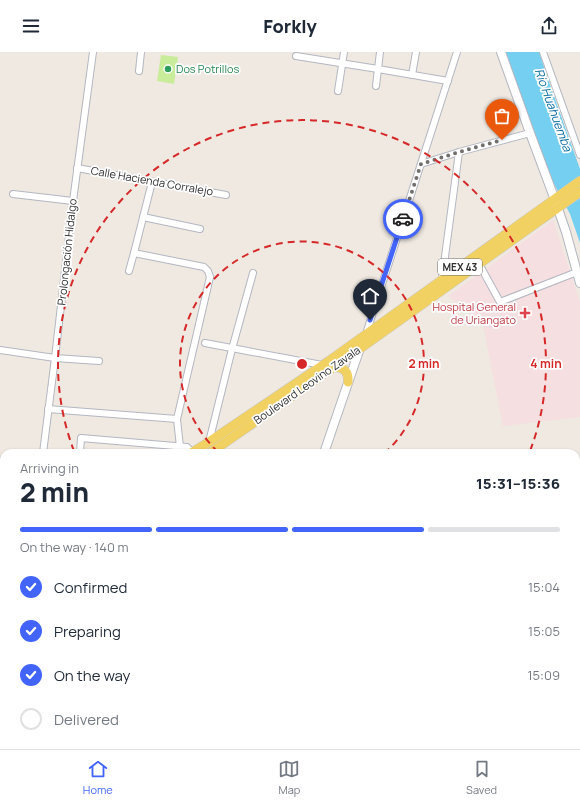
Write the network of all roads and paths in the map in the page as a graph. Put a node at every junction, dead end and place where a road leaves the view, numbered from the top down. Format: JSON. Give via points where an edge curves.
{"nodes":[{"id":1,"x":93,"y":52,"type":"edge"},
{"id":2,"x":141,"y":52,"type":"edge"},
{"id":3,"x":344,"y":52,"type":"edge"},
{"id":4,"x":380,"y":52,"type":"edge"},
{"id":5,"x":416,"y":52,"type":"edge"},
{"id":6,"x":457,"y":52,"type":"edge"},
{"id":7,"x":502,"y":52,"type":"edge"},
{"id":8,"x":543,"y":52,"type":"edge"},
{"id":9,"x":307,"y":55,"type":"edge"},
{"id":10,"x":296,"y":56,"type":"dead end"},
{"id":11,"x":342,"y":64,"type":"junction"},
{"id":12,"x":378,"y":69,"type":"junction"},
{"id":13,"x":139,"y":71,"type":"dead end"},
{"id":14,"x":412,"y":76,"type":"junction"},
{"id":15,"x":448,"y":81,"type":"junction"},
{"id":16,"x":376,"y":86,"type":"dead end"},
{"id":17,"x":338,"y":91,"type":"dead end"},
{"id":18,"x":530,"y":133,"type":"junction"},
{"id":19,"x":459,"y":152,"type":"junction"},
{"id":20,"x":580,"y":155,"type":"edge"},
{"id":21,"x":421,"y":164,"type":"junction"},
{"id":22,"x":77,"y":168,"type":"junction"},
{"id":23,"x":580,"y":181,"type":"edge"},
{"id":24,"x":152,"y":182,"type":"junction"},
{"id":25,"x":580,"y":192,"type":"edge"},
{"id":26,"x":13,"y":194,"type":"dead end"},
{"id":27,"x":226,"y":195,"type":"dead end"},
{"id":28,"x":73,"y":201,"type":"junction"},
{"id":29,"x":558,"y":203,"type":"junction"},
{"id":30,"x":143,"y":217,"type":"junction"},
{"id":31,"x":200,"y":228,"type":"dead end"},
{"id":32,"x":134,"y":253,"type":"junction"},
{"id":33,"x":477,"y":260,"type":"junction"},
{"id":34,"x":129,"y":271,"type":"dead end"},
{"id":35,"x":577,"y":272,"type":"junction"},
{"id":36,"x":253,"y":273,"type":"dead end"},
{"id":37,"x":442,"y":279,"type":"junction"},
{"id":38,"x":580,"y":283,"type":"edge"},
{"id":39,"x":366,"y":334,"type":"junction"},
{"id":40,"x":205,"y":344,"type":"dead end"},
{"id":41,"x":232,"y":349,"type":"junction"},
{"id":42,"x":359,"y":349,"type":"junction"},
{"id":43,"x":0,"y":350,"type":"edge"},
{"id":44,"x":55,"y":358,"type":"junction"},
{"id":45,"x":99,"y":361,"type":"dead end"},
{"id":46,"x":328,"y":364,"type":"junction"},
{"id":47,"x":348,"y":382,"type":"junction"},
{"id":48,"x":48,"y":409,"type":"junction"},
{"id":49,"x":177,"y":419,"type":"junction"},
{"id":50,"x":208,"y":442,"type":"junction"},
{"id":51,"x":180,"y":447,"type":"junction"},
{"id":52,"x":43,"y":449,"type":"edge"},
{"id":53,"x":80,"y":449,"type":"edge"},
{"id":54,"x":189,"y":449,"type":"edge"},
{"id":55,"x":196,"y":449,"type":"edge"},
{"id":56,"x":216,"y":449,"type":"edge"},
{"id":57,"x":325,"y":449,"type":"edge"}],
"edges":[{"from":1,"to":22,"type":"street","name":"Prolongación Hidalgo"},
{"from":2,"to":13,"type":"street"},
{"from":3,"to":11,"type":"street"},
{"from":4,"to":12,"type":"street"},
{"from":5,"to":14,"type":"street"},
{"from":6,"to":15,"type":"street"},
{"from":7,"to":18,"type":"street"},
{"from":8,"to":20,"type":"street"},
{"from":9,"to":10,"type":"street"},
{"from":9,"to":11,"type":"street"},
{"from":11,"to":12,"type":"street"},
{"from":11,"to":17,"type":"street"},
{"from":12,"to":14,"type":"street"},
{"from":12,"to":16,"type":"street"},
{"from":14,"to":15,"type":"street"},
{"from":15,"to":21,"type":"street"},
{"from":18,"to":19,"type":"street"},
{"from":18,"to":29,"type":"street"},
{"from":19,"to":21,"type":"street"},
{"from":19,"to":37,"type":"street"},
{"from":21,"to":39,"type":"street"},
{"from":22,"to":24,"type":"street","name":"Calle Hacienda Corralejo"},
{"from":22,"to":28,"type":"street","name":"Prolongación Hidalgo"},
{"from":23,"to":29,"type":"main road","name":"Boulevard Leovino Zavala","number":"MEX 43"},
{"from":24,"to":27,"type":"street","name":"Calle Hacienda Corralejo"},
{"from":24,"to":30,"type":"street"},
{"from":25,"to":29,"type":"main road","name":"Boulevard Leovino Zavala","number":"MEX 43"},
{"from":26,"to":28,"type":"street"},
{"from":28,"to":44,"type":"street","name":"Prolongación Hidalgo"},
{"from":29,"to":33,"type":"main road","name":"Boulevard Leovino Zavala","number":"MEX 43"},
{"from":29,"to":35,"type":"street"},
{"from":30,"to":31,"type":"street"},
{"from":30,"to":32,"type":"street"},
{"from":32,"to":34,"type":"street"},
{"from":32,"to":49,"type":"street","via":[[204,268],[210,277]]},
{"from":33,"to":35,"type":"street","via":[[500,302]]},
{"from":33,"to":37,"type":"main road","name":"Boulevard Leovino Zavala","number":"MEX 43"},
{"from":33,"to":42,"type":"main road","name":"Boulevard Leovino Zavala","number":"MEX 43"},
{"from":35,"to":38,"type":"street"},
{"from":36,"to":41,"type":"street"},
{"from":37,"to":39,"type":"main road","name":"Boulevard Leovino Zavala","number":"MEX 43"},
{"from":39,"to":42,"type":"street"},
{"from":39,"to":46,"type":"main road","name":"Boulevard Leovino Zavala","number":"MEX 43"},
{"from":40,"to":41,"type":"street"},
{"from":41,"to":46,"type":"street"},
{"from":41,"to":50,"type":"street"},
{"from":42,"to":46,"type":"main road","name":"Boulevard Leovino Zavala","number":"MEX 43"},
{"from":42,"to":47,"type":"street"},
{"from":43,"to":44,"type":"street"},
{"from":44,"to":45,"type":"street"},
{"from":44,"to":48,"type":"street","name":"Prolongación Hidalgo"},
{"from":46,"to":47,"type":"main road","via":[[346,372],[349,376]]},
{"from":46,"to":50,"type":"main road","name":"Boulevard Leovino Zavala","number":"MEX 43"},
{"from":46,"to":56,"type":"main road","name":"Boulevard Leovino Zavala","number":"MEX 43"},
{"from":47,"to":57,"type":"street"},
{"from":48,"to":49,"type":"street"},
{"from":48,"to":52,"type":"street","name":"Prolongación Hidalgo"},
{"from":49,"to":51,"type":"street"},
{"from":50,"to":55,"type":"main road","name":"Boulevard Leovino Zavala","number":"MEX 43"},
{"from":51,"to":53,"type":"street","via":[[81,438]]},
{"from":51,"to":54,"type":"street"}]}
